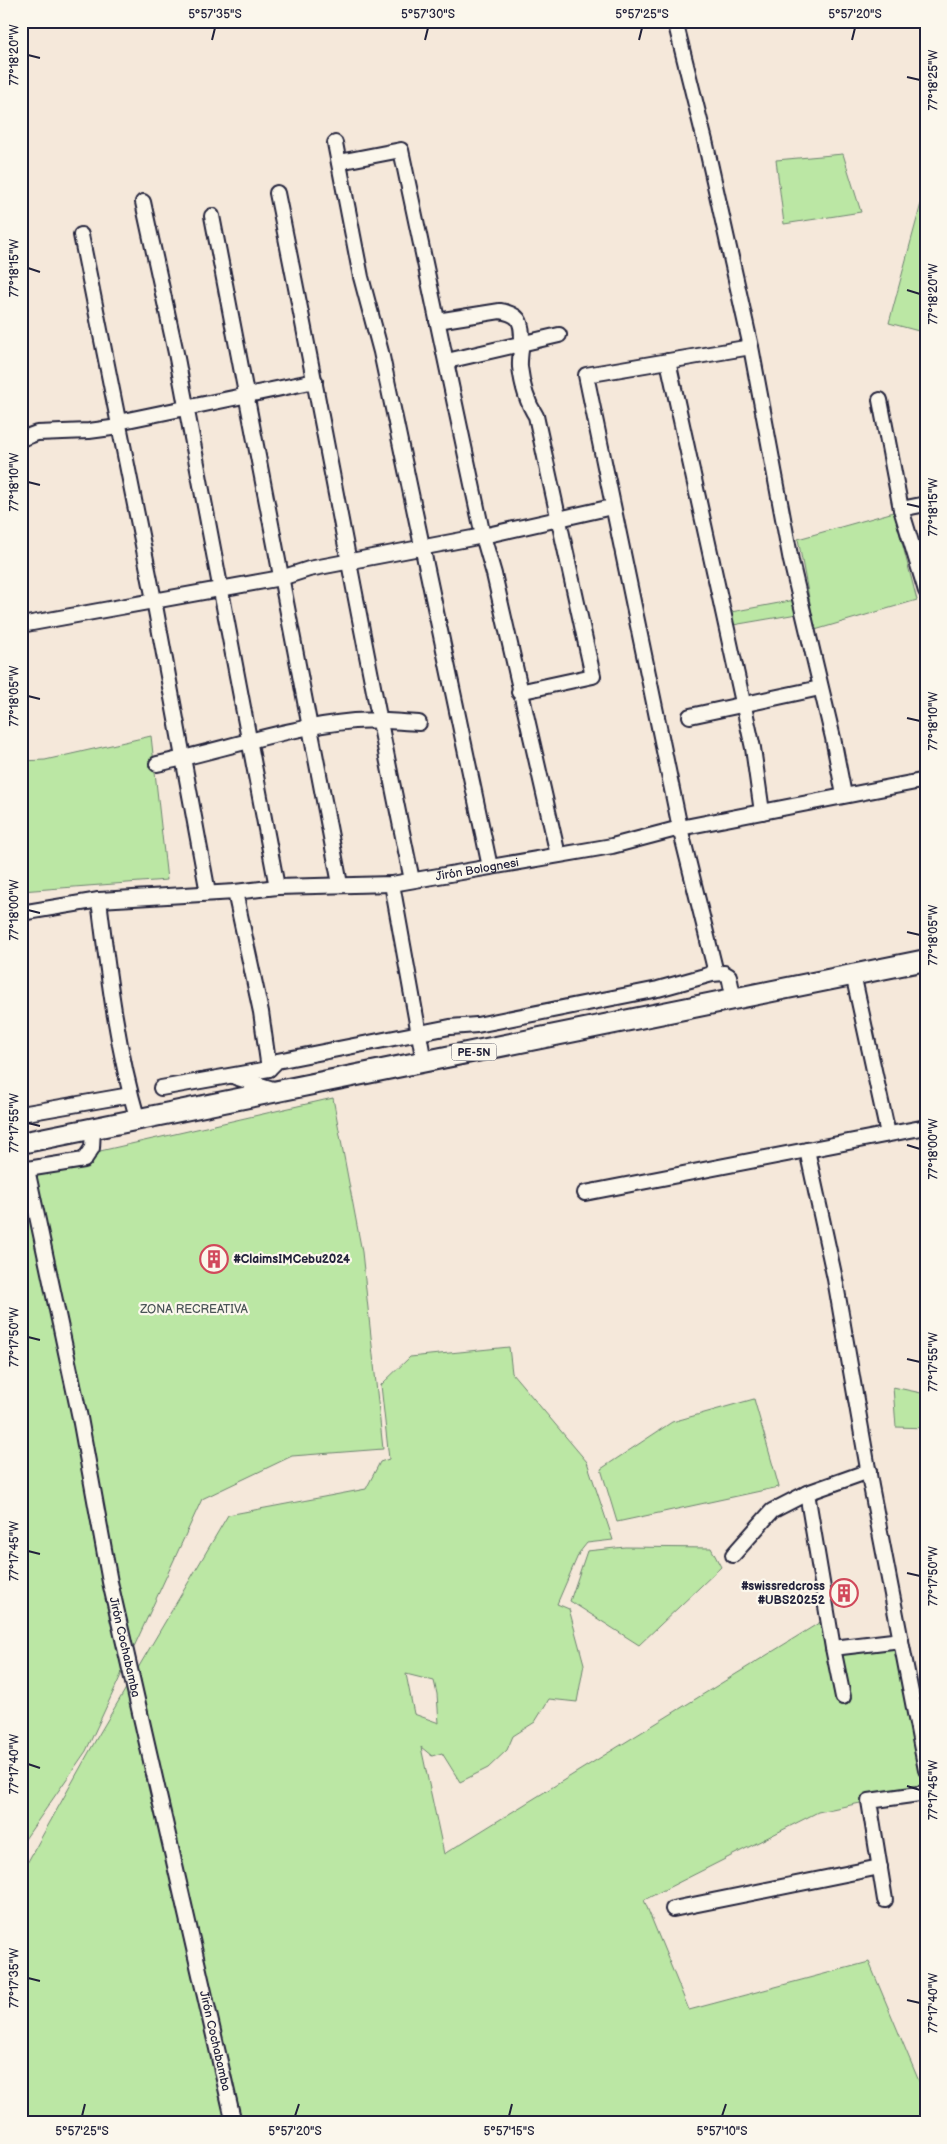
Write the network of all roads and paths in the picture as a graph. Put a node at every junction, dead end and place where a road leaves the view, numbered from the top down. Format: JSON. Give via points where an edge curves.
{"nodes":[{"id":1,"x":675,"y":21,"type":"edge"},
{"id":2,"x":335,"y":143,"type":"dead end"},
{"id":3,"x":339,"y":162,"type":"junction"},
{"id":4,"x":277,"y":193,"type":"dead end"},
{"id":5,"x":143,"y":202,"type":"dead end"},
{"id":6,"x":212,"y":216,"type":"dead end"},
{"id":7,"x":81,"y":235,"type":"dead end"},
{"id":8,"x":437,"y":321,"type":"junction"},
{"id":9,"x":559,"y":335,"type":"dead end"},
{"id":10,"x":521,"y":344,"type":"junction"},
{"id":11,"x":750,"y":347,"type":"junction"},
{"id":12,"x":668,"y":361,"type":"junction"},
{"id":13,"x":447,"y":362,"type":"junction"},
{"id":14,"x":315,"y":381,"type":"junction"},
{"id":15,"x":248,"y":395,"type":"junction"},
{"id":16,"x":880,"y":400,"type":"dead end"},
{"id":17,"x":186,"y":407,"type":"junction"},
{"id":18,"x":118,"y":424,"type":"junction"},
{"id":19,"x":21,"y":439,"type":"edge"},
{"id":20,"x":926,"y":504,"type":"edge"},
{"id":21,"x":612,"y":507,"type":"junction"},
{"id":22,"x":901,"y":509,"type":"junction"},
{"id":23,"x":557,"y":519,"type":"junction"},
{"id":24,"x":483,"y":536,"type":"junction"},
{"id":25,"x":422,"y":548,"type":"junction"},
{"id":26,"x":348,"y":562,"type":"junction"},
{"id":27,"x":281,"y":578,"type":"junction"},
{"id":28,"x":221,"y":588,"type":"junction"},
{"id":29,"x":926,"y":591,"type":"edge"},
{"id":30,"x":154,"y":600,"type":"junction"},
{"id":31,"x":21,"y":625,"type":"edge"},
{"id":32,"x":820,"y":688,"type":"junction"},
{"id":33,"x":519,"y":692,"type":"junction"},
{"id":34,"x":743,"y":704,"type":"junction"},
{"id":35,"x":690,"y":716,"type":"dead end"},
{"id":36,"x":378,"y":721,"type":"junction"},
{"id":37,"x":418,"y":723,"type":"dead end"},
{"id":38,"x":310,"y":729,"type":"junction"},
{"id":39,"x":249,"y":742,"type":"junction"},
{"id":40,"x":184,"y":758,"type":"junction"},
{"id":41,"x":157,"y":764,"type":"dead end"},
{"id":42,"x":926,"y":780,"type":"edge"},
{"id":43,"x":844,"y":795,"type":"junction"},
{"id":44,"x":762,"y":812,"type":"junction"},
{"id":45,"x":680,"y":828,"type":"junction"},
{"id":46,"x":558,"y":855,"type":"junction"},
{"id":47,"x":490,"y":867,"type":"junction"},
{"id":48,"x":412,"y":880,"type":"junction"},
{"id":49,"x":340,"y":884,"type":"junction"},
{"id":50,"x":392,"y":884,"type":"junction"},
{"id":51,"x":277,"y":886,"type":"junction"},
{"id":52,"x":235,"y":892,"type":"junction"},
{"id":53,"x":208,"y":893,"type":"junction"},
{"id":54,"x":99,"y":900,"type":"junction"},
{"id":55,"x":21,"y":913,"type":"edge"},
{"id":56,"x":926,"y":960,"type":"edge"},
{"id":57,"x":716,"y":973,"type":"junction"},
{"id":58,"x":853,"y":974,"type":"junction"},
{"id":59,"x":734,"y":1000,"type":"junction"},
{"id":60,"x":418,"y":1035,"type":"junction"},
{"id":61,"x":424,"y":1062,"type":"junction"},
{"id":62,"x":269,"y":1069,"type":"junction"},
{"id":63,"x":233,"y":1076,"type":"junction"},
{"id":64,"x":160,"y":1088,"type":"dead end"},
{"id":65,"x":277,"y":1090,"type":"junction"},
{"id":66,"x":130,"y":1095,"type":"junction"},
{"id":67,"x":21,"y":1114,"type":"edge"},
{"id":68,"x":138,"y":1120,"type":"junction"},
{"id":69,"x":926,"y":1127,"type":"edge"},
{"id":70,"x":93,"y":1129,"type":"junction"},
{"id":71,"x":888,"y":1134,"type":"junction"},
{"id":72,"x":21,"y":1144,"type":"edge"},
{"id":73,"x":807,"y":1150,"type":"junction"},
{"id":74,"x":24,"y":1170,"type":"edge"},
{"id":75,"x":585,"y":1194,"type":"dead end"},
{"id":76,"x":869,"y":1471,"type":"junction"},
{"id":77,"x":806,"y":1493,"type":"junction"},
{"id":78,"x":733,"y":1555,"type":"dead end"},
{"id":79,"x":901,"y":1640,"type":"junction"},
{"id":80,"x":833,"y":1648,"type":"junction"},
{"id":81,"x":843,"y":1697,"type":"dead end"},
{"id":82,"x":926,"y":1770,"type":"edge"},
{"id":83,"x":926,"y":1793,"type":"edge"},
{"id":84,"x":880,"y":1867,"type":"junction"},
{"id":85,"x":885,"y":1900,"type":"dead end"},
{"id":86,"x":673,"y":1909,"type":"dead end"},
{"id":87,"x":234,"y":2123,"type":"edge"}],
"edges":[{"from":1,"to":11,"type":"street"},
{"from":2,"to":3,"type":"street"},
{"from":3,"to":8,"type":"street","via":[[401,150]]},
{"from":3,"to":25,"type":"street","via":[[361,277],[381,352]]},
{"from":4,"to":14,"type":"street"},
{"from":5,"to":17,"type":"street"},
{"from":6,"to":15,"type":"street"},
{"from":7,"to":18,"type":"street"},
{"from":8,"to":10,"type":"street","via":[[491,311],[509,313],[518,319]]},
{"from":8,"to":13,"type":"street"},
{"from":9,"to":10,"type":"street"},
{"from":10,"to":13,"type":"street"},
{"from":10,"to":23,"type":"street","via":[[520,368],[528,404],[536,416]]},
{"from":11,"to":12,"type":"street"},
{"from":11,"to":32,"type":"street","via":[[791,560]]},
{"from":12,"to":21,"type":"street","via":[[586,375]]},
{"from":12,"to":34,"type":"street"},
{"from":13,"to":24,"type":"street"},
{"from":14,"to":15,"type":"street"},
{"from":14,"to":26,"type":"street"},
{"from":15,"to":17,"type":"street"},
{"from":15,"to":27,"type":"street"},
{"from":16,"to":22,"type":"street"},
{"from":17,"to":18,"type":"street"},
{"from":17,"to":28,"type":"street"},
{"from":18,"to":19,"type":"street","via":[[89,432],[37,432]]},
{"from":18,"to":30,"type":"street"},
{"from":20,"to":22,"type":"street"},
{"from":21,"to":23,"type":"street"},
{"from":21,"to":45,"type":"street"},
{"from":22,"to":29,"type":"street"},
{"from":23,"to":24,"type":"street"},
{"from":23,"to":33,"type":"street","via":[[593,676]]},
{"from":24,"to":25,"type":"street"},
{"from":24,"to":33,"type":"street"},
{"from":25,"to":26,"type":"street"},
{"from":25,"to":47,"type":"street"},
{"from":26,"to":27,"type":"street"},
{"from":26,"to":36,"type":"street"},
{"from":27,"to":28,"type":"street"},
{"from":27,"to":38,"type":"street"},
{"from":28,"to":30,"type":"street"},
{"from":28,"to":39,"type":"street"},
{"from":30,"to":31,"type":"street"},
{"from":30,"to":40,"type":"street"},
{"from":32,"to":34,"type":"street"},
{"from":32,"to":43,"type":"street"},
{"from":33,"to":46,"type":"street"},
{"from":34,"to":35,"type":"street"},
{"from":34,"to":44,"type":"street"},
{"from":36,"to":37,"type":"street"},
{"from":36,"to":38,"type":"street","via":[[355,721]]},
{"from":36,"to":48,"type":"street"},
{"from":38,"to":39,"type":"street"},
{"from":38,"to":49,"type":"street"},
{"from":39,"to":40,"type":"street"},
{"from":39,"to":51,"type":"street"},
{"from":40,"to":41,"type":"street"},
{"from":40,"to":53,"type":"street"},
{"from":42,"to":43,"type":"street","name":"Jirón Bolognesi"},
{"from":43,"to":44,"type":"street","name":"Jirón Bolognesi"},
{"from":44,"to":45,"type":"street","name":"Jirón Bolognesi"},
{"from":45,"to":46,"type":"street","name":"Jirón Bolognesi","via":[[612,846]]},
{"from":45,"to":57,"type":"street"},
{"from":46,"to":47,"type":"street","name":"Jirón Bolognesi"},
{"from":47,"to":48,"type":"street","name":"Jirón Bolognesi"},
{"from":48,"to":50,"type":"street","name":"Jirón Bolognesi"},
{"from":49,"to":50,"type":"street","name":"Jirón Bolognesi"},
{"from":49,"to":51,"type":"street","name":"Jirón Bolognesi"},
{"from":50,"to":60,"type":"street"},
{"from":51,"to":52,"type":"street","name":"Jirón Bolognesi"},
{"from":52,"to":53,"type":"street","name":"Jirón Bolognesi"},
{"from":52,"to":62,"type":"street","via":[[261,1012]]},
{"from":53,"to":54,"type":"street","name":"Jirón Bolognesi"},
{"from":54,"to":55,"type":"street","name":"Jirón Bolognesi"},
{"from":54,"to":66,"type":"street"},
{"from":56,"to":58,"type":"highway","number":"PE-5N"},
{"from":57,"to":59,"type":"street","via":[[729,976]]},
{"from":57,"to":60,"type":"street","via":[[658,989]]},
{"from":58,"to":59,"type":"highway","number":"PE-5N"},
{"from":58,"to":71,"type":"street"},
{"from":59,"to":61,"type":"highway","number":"PE-5N"},
{"from":60,"to":61,"type":"street"},
{"from":60,"to":62,"type":"street","via":[[277,1061]]},
{"from":61,"to":65,"type":"highway","number":"PE-5N"},
{"from":62,"to":63,"type":"street"},
{"from":63,"to":64,"type":"street"},
{"from":63,"to":65,"type":"street"},
{"from":65,"to":68,"type":"highway","number":"PE-5N"},
{"from":66,"to":67,"type":"street"},
{"from":66,"to":68,"type":"street"},
{"from":68,"to":70,"type":"highway","number":"PE-5N"},
{"from":69,"to":71,"type":"street"},
{"from":70,"to":72,"type":"highway","number":"PE-5N"},
{"from":70,"to":74,"type":"street","via":[[92,1148],[84,1160]]},
{"from":71,"to":73,"type":"street"},
{"from":73,"to":75,"type":"street"},
{"from":73,"to":76,"type":"street","via":[[835,1279]]},
{"from":74,"to":87,"type":"street","name":"Jirón Cochabamba","via":[[80,1418],[110,1582]]},
{"from":76,"to":77,"type":"street"},
{"from":76,"to":79,"type":"street"},
{"from":77,"to":78,"type":"street","via":[[772,1511]]},
{"from":77,"to":80,"type":"street"},
{"from":79,"to":80,"type":"street"},
{"from":79,"to":82,"type":"street"},
{"from":80,"to":81,"type":"street"},
{"from":83,"to":84,"type":"street","via":[[869,1801]]},
{"from":84,"to":85,"type":"street"},
{"from":84,"to":86,"type":"street"}]}
